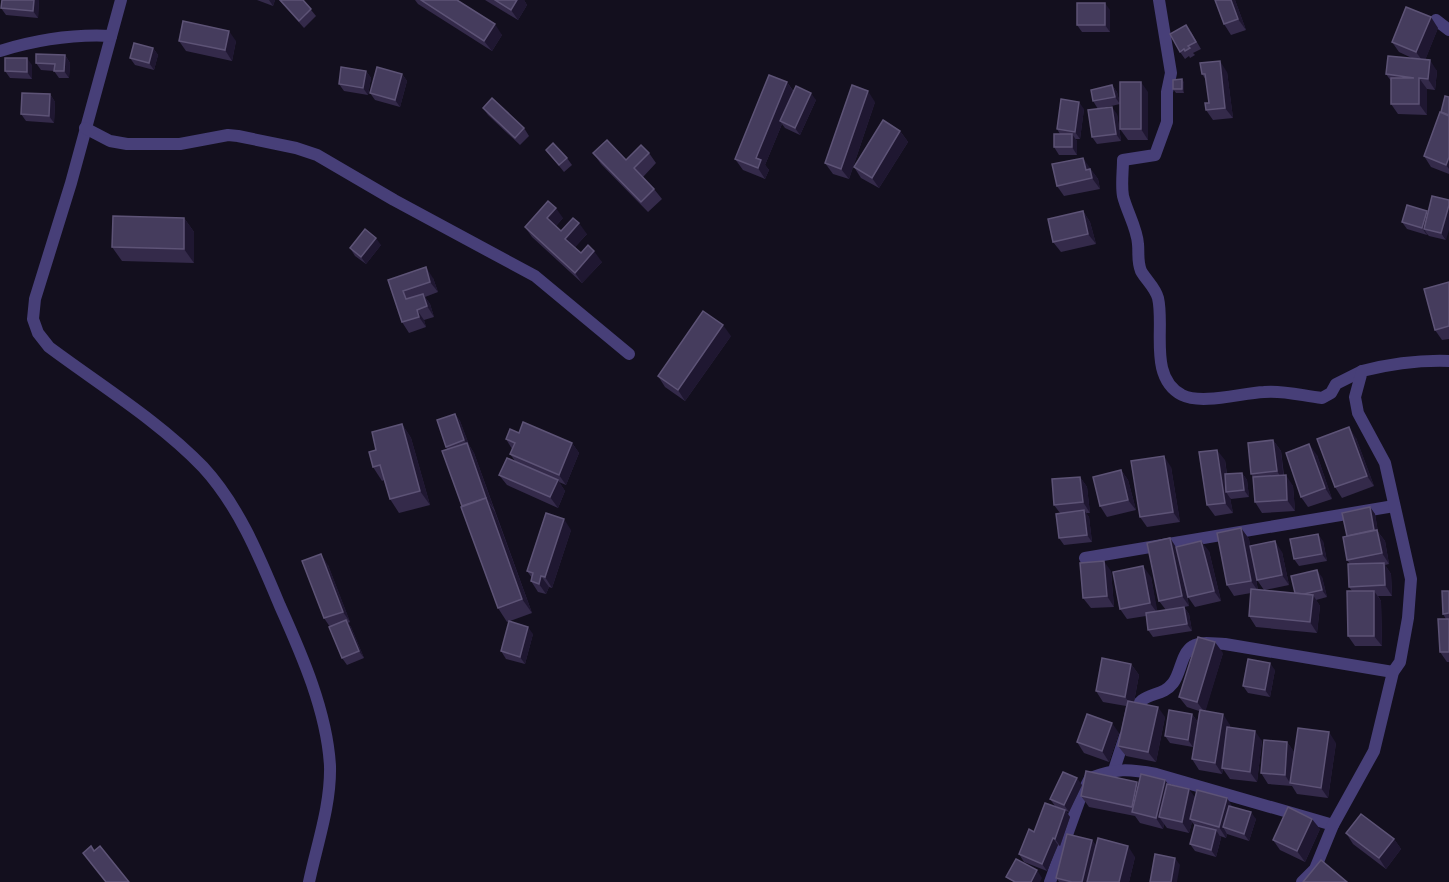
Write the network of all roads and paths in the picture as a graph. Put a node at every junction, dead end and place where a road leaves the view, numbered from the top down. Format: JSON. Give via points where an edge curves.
{"nodes":[{"id":1,"x":121,"y":0,"type":"edge"},
{"id":2,"x":1159,"y":0,"type":"edge"},
{"id":3,"x":1436,"y":20,"type":"dead end"},
{"id":4,"x":1449,"y":30,"type":"edge"},
{"id":5,"x":111,"y":36,"type":"junction"},
{"id":6,"x":0,"y":51,"type":"edge"},
{"id":7,"x":86,"y":128,"type":"junction"},
{"id":8,"x":629,"y":354,"type":"dead end"},
{"id":9,"x":1449,"y":362,"type":"edge"},
{"id":10,"x":1362,"y":371,"type":"junction"},
{"id":11,"x":1394,"y":506,"type":"junction"},
{"id":12,"x":1085,"y":558,"type":"dead end"},
{"id":13,"x":1393,"y":672,"type":"junction"},
{"id":14,"x":1114,"y":770,"type":"junction"},
{"id":15,"x":1333,"y":825,"type":"junction"},
{"id":16,"x":309,"y":882,"type":"edge"},
{"id":17,"x":1050,"y":882,"type":"edge"},
{"id":18,"x":1302,"y":882,"type":"edge"}],
"edges":[{"from":1,"to":5,"type":"street"},
{"from":2,"to":10,"type":"street","via":[[1171,73],[1167,122],[1155,155],[1123,160],[1122,194],[1138,243],[1141,270],[1157,294],[1161,309],[1160,359],[1170,386],[1183,395],[1198,398],[1265,391],[1322,398],[1336,384]]},
{"from":3,"to":4,"type":"street"},
{"from":5,"to":6,"type":"street","via":[[81,34]]},
{"from":5,"to":7,"type":"street"},
{"from":7,"to":8,"type":"street","via":[[110,141],[127,144],[180,144],[238,136],[317,155],[535,276]]},
{"from":7,"to":16,"type":"street","via":[[35,299],[33,320],[49,347],[136,410],[204,468],[229,500],[253,545],[307,670],[321,711],[330,764],[330,789]]},
{"from":9,"to":10,"type":"street","via":[[1380,366]]},
{"from":10,"to":11,"type":"street","via":[[1355,397],[1358,413],[1385,463]]},
{"from":11,"to":12,"type":"street"},
{"from":11,"to":13,"type":"street","via":[[1411,579],[1400,662]]},
{"from":13,"to":14,"type":"street","via":[[1225,644],[1197,644],[1190,648],[1173,684],[1140,700],[1136,706]]},
{"from":13,"to":15,"type":"street","via":[[1374,751]]},
{"from":14,"to":15,"type":"street","via":[[1156,774]]},
{"from":14,"to":17,"type":"street","via":[[1090,778]]},
{"from":15,"to":18,"type":"street","via":[[1315,869]]}]}
